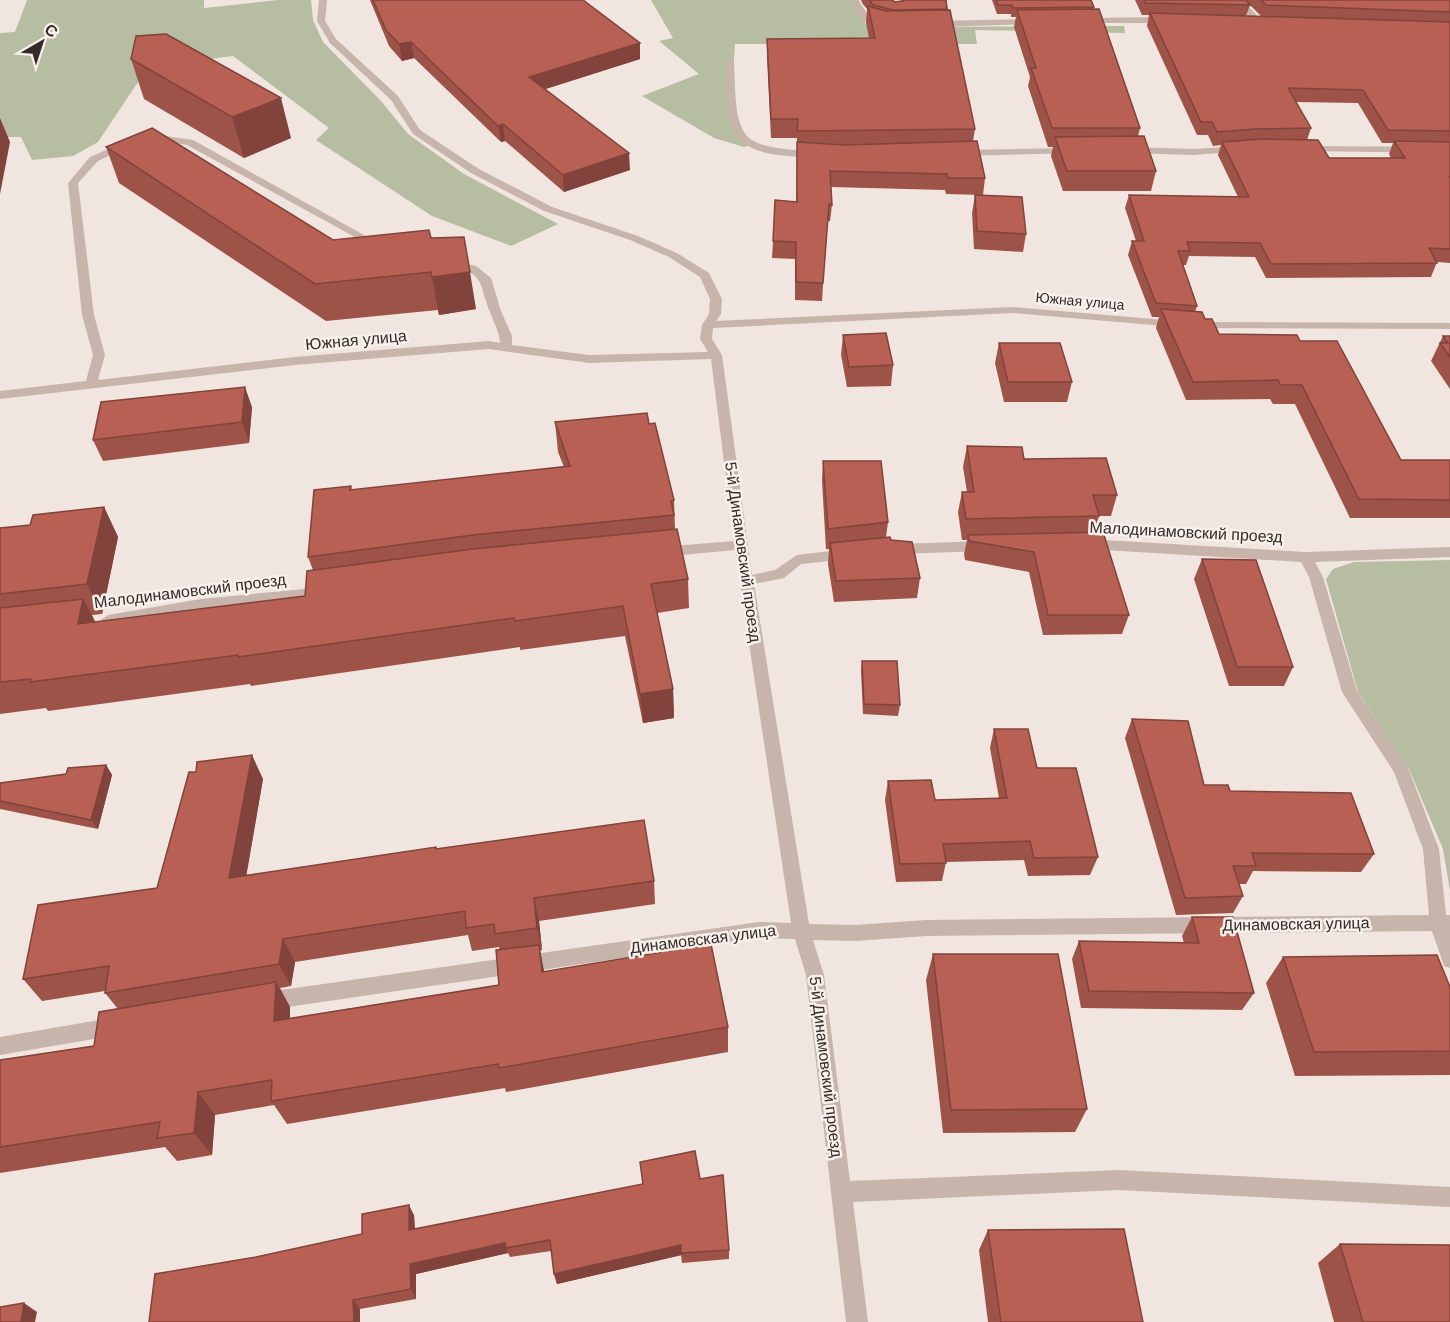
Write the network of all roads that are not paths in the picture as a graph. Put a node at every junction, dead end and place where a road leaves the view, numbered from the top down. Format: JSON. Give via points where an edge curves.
{"nodes":[{"id":1,"x":323,"y":0,"type":"edge"},
{"id":2,"x":854,"y":0,"type":"edge"},
{"id":3,"x":1238,"y":0,"type":"edge"},
{"id":4,"x":1175,"y":20,"type":"edge"},
{"id":5,"x":1077,"y":21,"type":"edge"},
{"id":6,"x":1041,"y":22,"type":"edge"},
{"id":7,"x":1248,"y":22,"type":"edge"},
{"id":8,"x":1258,"y":22,"type":"junction"},
{"id":9,"x":1269,"y":22,"type":"edge"},
{"id":10,"x":900,"y":24,"type":"edge"},
{"id":11,"x":922,"y":24,"type":"edge"},
{"id":12,"x":730,"y":62,"type":"dead end"},
{"id":13,"x":1247,"y":148,"type":"edge"},
{"id":14,"x":1292,"y":149,"type":"edge"},
{"id":15,"x":1117,"y":150,"type":"edge"},
{"id":16,"x":1450,"y":150,"type":"edge"},
{"id":17,"x":1083,"y":151,"type":"edge"},
{"id":18,"x":946,"y":153,"type":"edge"},
{"id":19,"x":833,"y":156,"type":"edge"},
{"id":20,"x":392,"y":248,"type":"edge"},
{"id":21,"x":435,"y":259,"type":"edge"},
{"id":22,"x":708,"y":325,"type":"junction"},
{"id":23,"x":1450,"y":326,"type":"edge"},
{"id":24,"x":506,"y":347,"type":"junction"},
{"id":25,"x":716,"y":355,"type":"junction"},
{"id":26,"x":91,"y":385,"type":"junction"},
{"id":27,"x":0,"y":395,"type":"edge"},
{"id":28,"x":742,"y":545,"type":"junction"},
{"id":29,"x":1072,"y":545,"type":"edge"},
{"id":30,"x":1000,"y":546,"type":"edge"},
{"id":31,"x":883,"y":550,"type":"edge"},
{"id":32,"x":1450,"y":552,"type":"edge"},
{"id":33,"x":861,"y":553,"type":"edge"},
{"id":34,"x":646,"y":554,"type":"edge"},
{"id":35,"x":1305,"y":557,"type":"junction"},
{"id":36,"x":746,"y":581,"type":"junction"},
{"id":37,"x":344,"y":590,"type":"edge"},
{"id":38,"x":99,"y":621,"type":"edge"},
{"id":39,"x":1444,"y":923,"type":"edge"},
{"id":40,"x":801,"y":929,"type":"junction"},
{"id":41,"x":1450,"y":960,"type":"edge"},
{"id":42,"x":255,"y":1003,"type":"edge"},
{"id":43,"x":139,"y":1022,"type":"edge"},
{"id":44,"x":0,"y":1046,"type":"edge"},
{"id":45,"x":841,"y":1192,"type":"junction"},
{"id":46,"x":1450,"y":1197,"type":"edge"},
{"id":47,"x":856,"y":1322,"type":"edge"}],
"edges":[{"from":1,"to":22,"type":"street","name":"5-й Динамовский проезд","via":[[321,21],[333,41],[395,98],[416,132],[475,171],[548,209],[663,251],[705,275],[716,299],[715,314]]},
{"from":2,"to":10,"type":"street","via":[[861,15],[870,22]]},
{"from":3,"to":8,"type":"street"},
{"from":4,"to":5,"type":"street"},
{"from":6,"to":11,"type":"street"},
{"from":7,"to":8,"type":"street"},
{"from":8,"to":9,"type":"street"},
{"from":12,"to":19,"type":"street","via":[[733,124],[741,138],[766,151]]},
{"from":13,"to":15,"type":"street","via":[[1194,152]]},
{"from":14,"to":16,"type":"street"},
{"from":17,"to":18,"type":"street"},
{"from":20,"to":26,"type":"street","via":[[371,243],[190,142],[140,138],[94,159],[74,183],[88,315],[99,355]]},
{"from":21,"to":24,"type":"street","via":[[472,268],[487,280],[506,336]]},
{"from":22,"to":23,"type":"street","name":"Южная улица","via":[[1012,310],[1188,326]]},
{"from":22,"to":25,"type":"street","name":"5-й Динамовский проезд","via":[[706,339]]},
{"from":24,"to":25,"type":"street","name":"Южная улица","via":[[589,359]]},
{"from":24,"to":26,"type":"street","name":"Южная улица","via":[[489,345],[306,360]]},
{"from":25,"to":28,"type":"street","name":"5-й Динамовский проезд"},
{"from":26,"to":27,"type":"street","name":"Южная улица"},
{"from":28,"to":34,"type":"street"},
{"from":28,"to":36,"type":"street","name":"5-й Динамовский проезд"},
{"from":29,"to":35,"type":"street","name":"Малодинамовский проезд"},
{"from":30,"to":31,"type":"street"},
{"from":32,"to":35,"type":"street","name":"Малодинамовский проезд"},
{"from":33,"to":36,"type":"street","via":[[797,560],[779,574]]},
{"from":35,"to":39,"type":"street","via":[[1316,577],[1350,692],[1401,770],[1431,849]]},
{"from":36,"to":40,"type":"street","name":"5-й Динамовский проезд"},
{"from":37,"to":38,"type":"street","name":"Малодинамовский проезд","via":[[201,604]]},
{"from":39,"to":40,"type":"street","name":"Динамовская улица","via":[[926,928],[855,933]]},
{"from":39,"to":41,"type":"street"},
{"from":40,"to":42,"type":"street","name":"Динамовская улица","via":[[759,930]]},
{"from":40,"to":45,"type":"street","name":"5-й Динамовский проезд","via":[[815,975]]},
{"from":43,"to":44,"type":"street"},
{"from":45,"to":46,"type":"street","via":[[1119,1180]]},
{"from":45,"to":47,"type":"street","name":"5-й Динамовский проезд"}]}
